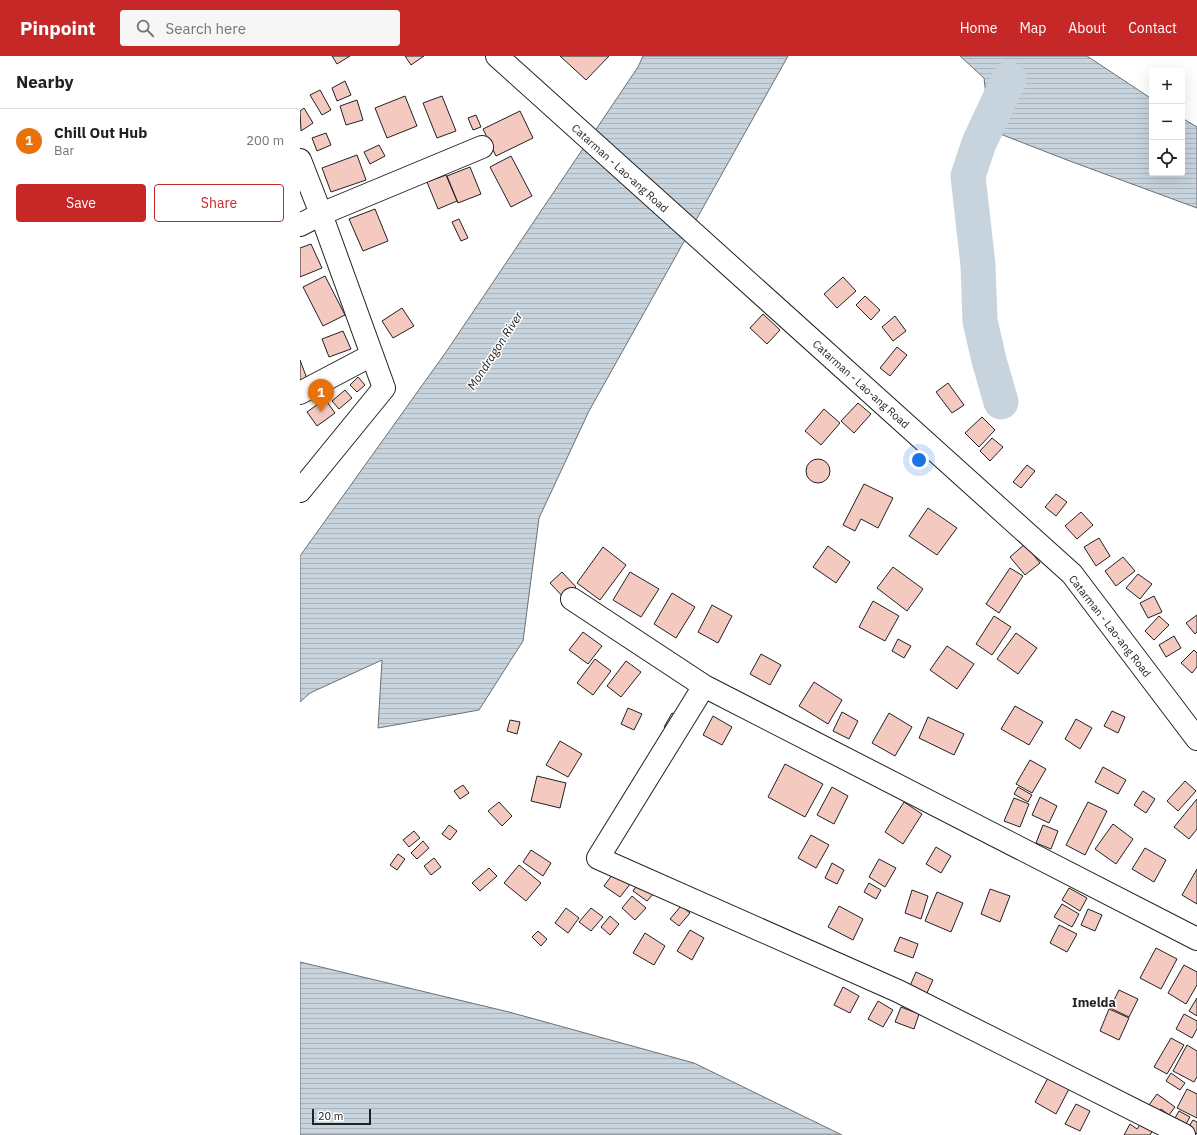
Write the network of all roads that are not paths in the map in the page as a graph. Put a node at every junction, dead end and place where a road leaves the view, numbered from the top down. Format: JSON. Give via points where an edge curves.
{"nodes":[{"id":1,"x":496,"y":56,"type":"edge"},
{"id":2,"x":482,"y":147,"type":"dead end"},
{"id":3,"x":300,"y":160,"type":"edge"},
{"id":4,"x":321,"y":214,"type":"junction"},
{"id":5,"x":300,"y":224,"type":"edge"},
{"id":6,"x":372,"y":355,"type":"junction"},
{"id":7,"x":300,"y":393,"type":"edge"},
{"id":8,"x":300,"y":491,"type":"edge"},
{"id":9,"x":572,"y":598,"type":"dead end"},
{"id":10,"x":704,"y":686,"type":"junction"},
{"id":11,"x":1197,"y":739,"type":"edge"},
{"id":12,"x":1197,"y":939,"type":"edge"},
{"id":13,"x":1184,"y":1135,"type":"edge"}],
"edges":[{"from":1,"to":11,"type":"street","name":"Catarman - Lao-ang Road","via":[[1072,574]]},
{"from":2,"to":4,"type":"street"},
{"from":3,"to":4,"type":"street"},
{"from":4,"to":5,"type":"street"},
{"from":4,"to":6,"type":"street"},
{"from":6,"to":7,"type":"street"},
{"from":6,"to":8,"type":"street","via":[[384,388]]},
{"from":9,"to":10,"type":"street"},
{"from":10,"to":12,"type":"street"},
{"from":10,"to":13,"type":"street","via":[[598,858],[898,991]]}]}
